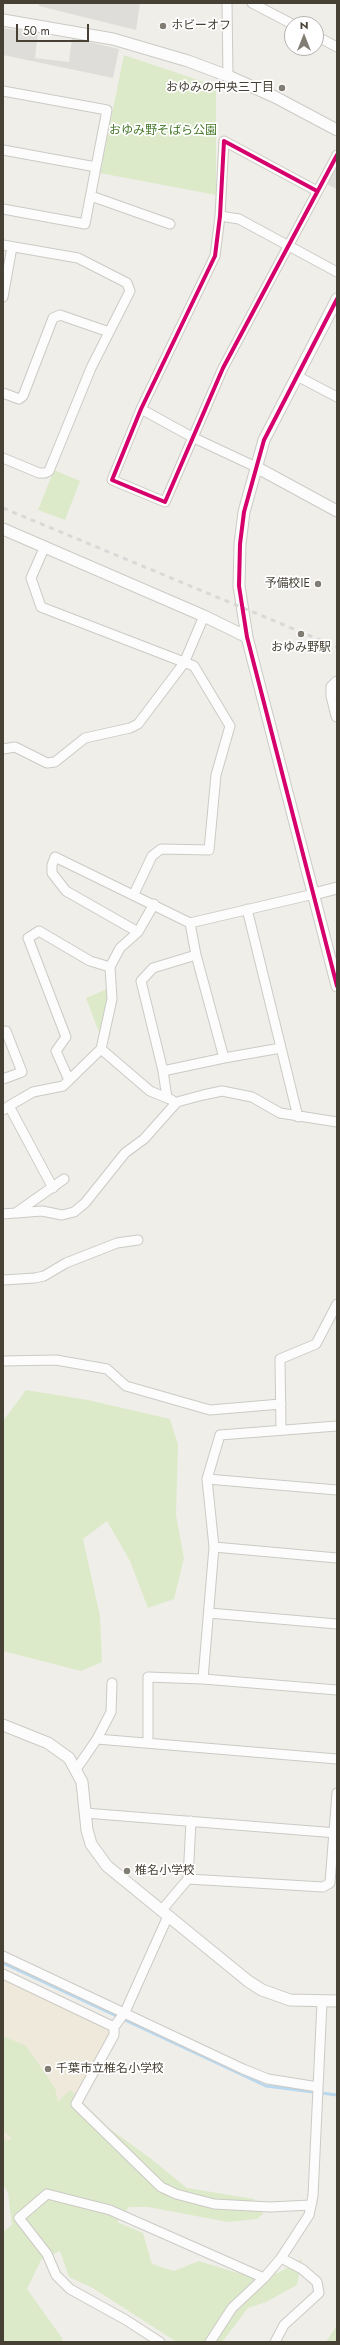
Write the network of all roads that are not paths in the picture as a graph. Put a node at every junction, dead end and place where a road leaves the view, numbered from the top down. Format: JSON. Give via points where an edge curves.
{"nodes":[{"id":1,"x":227,"y":3,"type":"edge"},
{"id":2,"x":252,"y":3,"type":"edge"},
{"id":3,"x":3,"y":20,"type":"edge"},
{"id":4,"x":284,"y":20,"type":"edge"},
{"id":5,"x":324,"y":40,"type":"edge"},
{"id":6,"x":337,"y":47,"type":"edge"},
{"id":7,"x":228,"y":76,"type":"junction"},
{"id":8,"x":3,"y":91,"type":"edge"},
{"id":9,"x":337,"y":130,"type":"edge"},
{"id":10,"x":3,"y":150,"type":"edge"},
{"id":11,"x":337,"y":155,"type":"edge"},
{"id":12,"x":96,"y":167,"type":"junction"},
{"id":13,"x":317,"y":191,"type":"junction"},
{"id":14,"x":91,"y":196,"type":"junction"},
{"id":15,"x":3,"y":209,"type":"edge"},
{"id":16,"x":220,"y":216,"type":"junction"},
{"id":17,"x":170,"y":224,"type":"dead end"},
{"id":18,"x":8,"y":246,"type":"edge"},
{"id":19,"x":289,"y":246,"type":"junction"},
{"id":20,"x":337,"y":272,"type":"edge"},
{"id":21,"x":3,"y":297,"type":"edge"},
{"id":22,"x":337,"y":299,"type":"edge"},
{"id":23,"x":109,"y":332,"type":"junction"},
{"id":24,"x":297,"y":376,"type":"junction"},
{"id":25,"x":3,"y":393,"type":"edge"},
{"id":26,"x":337,"y":397,"type":"edge"},
{"id":27,"x":141,"y":409,"type":"junction"},
{"id":28,"x":192,"y":437,"type":"junction"},
{"id":29,"x":3,"y":458,"type":"edge"},
{"id":30,"x":256,"y":467,"type":"junction"},
{"id":31,"x":337,"y":512,"type":"edge"},
{"id":32,"x":3,"y":529,"type":"edge"},
{"id":33,"x":45,"y":546,"type":"junction"},
{"id":34,"x":204,"y":616,"type":"junction"},
{"id":35,"x":247,"y":637,"type":"junction"},
{"id":36,"x":184,"y":663,"type":"junction"},
{"id":37,"x":337,"y":682,"type":"edge"},
{"id":38,"x":337,"y":716,"type":"edge"},
{"id":39,"x":3,"y":749,"type":"edge"},
{"id":40,"x":337,"y":888,"type":"edge"},
{"id":41,"x":134,"y":894,"type":"junction"},
{"id":42,"x":314,"y":894,"type":"junction"},
{"id":43,"x":154,"y":904,"type":"junction"},
{"id":44,"x":247,"y":909,"type":"junction"},
{"id":45,"x":190,"y":923,"type":"junction"},
{"id":46,"x":138,"y":932,"type":"junction"},
{"id":47,"x":196,"y":955,"type":"junction"},
{"id":48,"x":110,"y":968,"type":"junction"},
{"id":49,"x":337,"y":986,"type":"edge"},
{"id":50,"x":3,"y":1032,"type":"edge"},
{"id":51,"x":281,"y":1048,"type":"junction"},
{"id":52,"x":101,"y":1049,"type":"junction"},
{"id":53,"x":224,"y":1058,"type":"junction"},
{"id":54,"x":162,"y":1071,"type":"junction"},
{"id":55,"x":3,"y":1079,"type":"edge"},
{"id":56,"x":69,"y":1080,"type":"junction"},
{"id":57,"x":167,"y":1098,"type":"junction"},
{"id":58,"x":177,"y":1102,"type":"junction"},
{"id":59,"x":6,"y":1108,"type":"edge"},
{"id":60,"x":298,"y":1117,"type":"junction"},
{"id":61,"x":337,"y":1122,"type":"edge"},
{"id":62,"x":64,"y":1179,"type":"dead end"},
{"id":63,"x":53,"y":1188,"type":"junction"},
{"id":64,"x":17,"y":1212,"type":"junction"},
{"id":65,"x":3,"y":1214,"type":"edge"},
{"id":66,"x":138,"y":1240,"type":"dead end"},
{"id":67,"x":3,"y":1280,"type":"edge"},
{"id":68,"x":337,"y":1304,"type":"edge"},
{"id":69,"x":3,"y":1361,"type":"edge"},
{"id":70,"x":281,"y":1404,"type":"junction"},
{"id":71,"x":337,"y":1426,"type":"edge"},
{"id":72,"x":281,"y":1430,"type":"junction"},
{"id":73,"x":208,"y":1479,"type":"junction"},
{"id":74,"x":337,"y":1490,"type":"edge"},
{"id":75,"x":214,"y":1547,"type":"junction"},
{"id":76,"x":337,"y":1558,"type":"edge"},
{"id":77,"x":209,"y":1614,"type":"junction"},
{"id":78,"x":337,"y":1624,"type":"edge"},
{"id":79,"x":204,"y":1679,"type":"junction"},
{"id":80,"x":112,"y":1683,"type":"dead end"},
{"id":81,"x":337,"y":1690,"type":"edge"},
{"id":82,"x":3,"y":1725,"type":"edge"},
{"id":83,"x":97,"y":1739,"type":"junction"},
{"id":84,"x":148,"y":1743,"type":"junction"},
{"id":85,"x":337,"y":1759,"type":"edge"},
{"id":86,"x":77,"y":1768,"type":"junction"},
{"id":87,"x":337,"y":1793,"type":"edge"},
{"id":88,"x":85,"y":1813,"type":"junction"},
{"id":89,"x":191,"y":1820,"type":"junction"},
{"id":90,"x":335,"y":1833,"type":"edge"},
{"id":91,"x":188,"y":1879,"type":"junction"},
{"id":92,"x":164,"y":1914,"type":"junction"},
{"id":93,"x":3,"y":1956,"type":"edge"},
{"id":94,"x":3,"y":1974,"type":"edge"},
{"id":95,"x":322,"y":2002,"type":"junction"},
{"id":96,"x":337,"y":2002,"type":"edge"},
{"id":97,"x":125,"y":2012,"type":"junction"},
{"id":98,"x":114,"y":2027,"type":"junction"},
{"id":99,"x":318,"y":2087,"type":"junction"},
{"id":100,"x":311,"y":2205,"type":"junction"},
{"id":101,"x":281,"y":2258,"type":"junction"},
{"id":102,"x":264,"y":2278,"type":"junction"},
{"id":103,"x":160,"y":2342,"type":"edge"},
{"id":104,"x":210,"y":2342,"type":"edge"},
{"id":105,"x":275,"y":2342,"type":"edge"}],
"edges":[{"from":1,"to":7,"type":"street"},
{"from":2,"to":4,"type":"street"},
{"from":3,"to":7,"type":"street","via":[[113,39],[188,61]]},
{"from":5,"to":6,"type":"street"},
{"from":7,"to":9,"type":"street","via":[[275,97]]},
{"from":8,"to":12,"type":"street","via":[[107,110]]},
{"from":10,"to":12,"type":"street"},
{"from":11,"to":13,"type":"street"},
{"from":12,"to":14,"type":"street"},
{"from":13,"to":16,"type":"street","via":[[224,141]]},
{"from":13,"to":19,"type":"street"},
{"from":14,"to":15,"type":"street","via":[[85,224]]},
{"from":14,"to":17,"type":"street"},
{"from":16,"to":19,"type":"street","via":[[239,219]]},
{"from":16,"to":27,"type":"street","via":[[215,256]]},
{"from":18,"to":21,"type":"street"},
{"from":18,"to":23,"type":"street","via":[[78,258],[127,283],[130,291]]},
{"from":19,"to":20,"type":"street"},
{"from":19,"to":28,"type":"street","via":[[223,368]]},
{"from":22,"to":24,"type":"street"},
{"from":23,"to":25,"type":"street","via":[[60,315],[53,318],[23,396],[19,399]]},
{"from":23,"to":29,"type":"street","via":[[91,368],[49,471],[39,473]]},
{"from":24,"to":26,"type":"street"},
{"from":24,"to":30,"type":"street","via":[[264,440]]},
{"from":27,"to":28,"type":"street"},
{"from":27,"to":28,"type":"street","via":[[112,480],[165,502]]},
{"from":28,"to":30,"type":"street"},
{"from":30,"to":31,"type":"street"},
{"from":30,"to":35,"type":"street","via":[[244,512],[240,544],[239,586]]},
{"from":32,"to":33,"type":"street"},
{"from":33,"to":34,"type":"street"},
{"from":33,"to":36,"type":"street","via":[[31,578],[41,607]]},
{"from":34,"to":35,"type":"street"},
{"from":34,"to":36,"type":"street"},
{"from":35,"to":42,"type":"street"},
{"from":36,"to":39,"type":"street","via":[[138,724],[130,728],[85,738],[55,762],[47,763],[15,747]]},
{"from":36,"to":41,"type":"street","via":[[194,666],[230,726],[216,775],[209,850],[162,849],[152,856]]},
{"from":37,"to":38,"type":"street","via":[[332,687],[332,696]]},
{"from":40,"to":42,"type":"street"},
{"from":41,"to":43,"type":"street"},
{"from":41,"to":46,"type":"street","via":[[55,857],[52,873],[66,891]]},
{"from":42,"to":44,"type":"street"},
{"from":42,"to":49,"type":"street"},
{"from":43,"to":45,"type":"street"},
{"from":43,"to":46,"type":"street"},
{"from":44,"to":45,"type":"street"},
{"from":44,"to":51,"type":"street"},
{"from":45,"to":47,"type":"street"},
{"from":46,"to":48,"type":"street","via":[[120,948]]},
{"from":47,"to":53,"type":"street"},
{"from":47,"to":54,"type":"street","via":[[152,968],[141,980]]},
{"from":48,"to":52,"type":"street","via":[[112,999]]},
{"from":48,"to":56,"type":"street","via":[[90,961],[39,931],[28,938],[66,1037],[56,1051]]},
{"from":50,"to":55,"type":"street","via":[[6,1031],[22,1072]]},
{"from":51,"to":53,"type":"street"},
{"from":51,"to":60,"type":"street"},
{"from":52,"to":56,"type":"street"},
{"from":52,"to":57,"type":"street","via":[[150,1091]]},
{"from":53,"to":54,"type":"street"},
{"from":54,"to":57,"type":"street"},
{"from":56,"to":59,"type":"street","via":[[63,1086],[32,1092]]},
{"from":57,"to":58,"type":"street"},
{"from":58,"to":60,"type":"street","via":[[222,1091],[252,1097],[280,1113]]},
{"from":58,"to":64,"type":"street","via":[[144,1139],[125,1153],[85,1203],[74,1212],[62,1215],[42,1211]]},
{"from":59,"to":63,"type":"street"},
{"from":60,"to":61,"type":"street"},
{"from":62,"to":63,"type":"street"},
{"from":63,"to":64,"type":"street"},
{"from":64,"to":65,"type":"street"},
{"from":66,"to":67,"type":"street","via":[[117,1243],[66,1263],[44,1276]]},
{"from":68,"to":70,"type":"street","via":[[316,1344],[280,1359]]},
{"from":69,"to":70,"type":"street","via":[[56,1360],[107,1369],[126,1386],[210,1410]]},
{"from":70,"to":72,"type":"street"},
{"from":71,"to":72,"type":"street"},
{"from":72,"to":73,"type":"street","via":[[220,1435]]},
{"from":73,"to":74,"type":"street"},
{"from":73,"to":75,"type":"street"},
{"from":75,"to":76,"type":"street"},
{"from":75,"to":77,"type":"street"},
{"from":77,"to":78,"type":"street"},
{"from":77,"to":79,"type":"street"},
{"from":79,"to":81,"type":"street"},
{"from":79,"to":84,"type":"street","via":[[148,1677]]},
{"from":80,"to":83,"type":"street","via":[[111,1712]]},
{"from":82,"to":86,"type":"street","via":[[48,1743],[69,1758]]},
{"from":83,"to":84,"type":"street"},
{"from":83,"to":86,"type":"street"},
{"from":84,"to":85,"type":"street"},
{"from":86,"to":88,"type":"street","via":[[82,1782]]},
{"from":87,"to":90,"type":"street"},
{"from":88,"to":89,"type":"street"},
{"from":88,"to":92,"type":"street","via":[[91,1844],[98,1857]]},
{"from":89,"to":90,"type":"street"},
{"from":89,"to":91,"type":"street"},
{"from":90,"to":91,"type":"street","via":[[330,1883],[323,1887]]},
{"from":91,"to":92,"type":"street"},
{"from":92,"to":95,"type":"street","via":[[262,1990],[290,2000]]},
{"from":92,"to":97,"type":"street"},
{"from":93,"to":97,"type":"street"},
{"from":94,"to":98,"type":"street"},
{"from":95,"to":96,"type":"street"},
{"from":95,"to":99,"type":"street"},
{"from":97,"to":98,"type":"street"},
{"from":97,"to":99,"type":"street","via":[[268,2079]]},
{"from":98,"to":100,"type":"street","via":[[114,2035],[76,2104],[161,2187],[176,2194],[214,2204],[270,2207]]},
{"from":99,"to":100,"type":"street"},
{"from":100,"to":101,"type":"street","via":[[309,2216]]},
{"from":101,"to":102,"type":"street"},
{"from":101,"to":105,"type":"street","via":[[302,2268],[317,2282],[319,2293],[284,2325]]},
{"from":102,"to":103,"type":"street","via":[[110,2210],[47,2194],[19,2218],[47,2254],[56,2275],[70,2289]]},
{"from":102,"to":104,"type":"street","via":[[232,2308]]}]}
